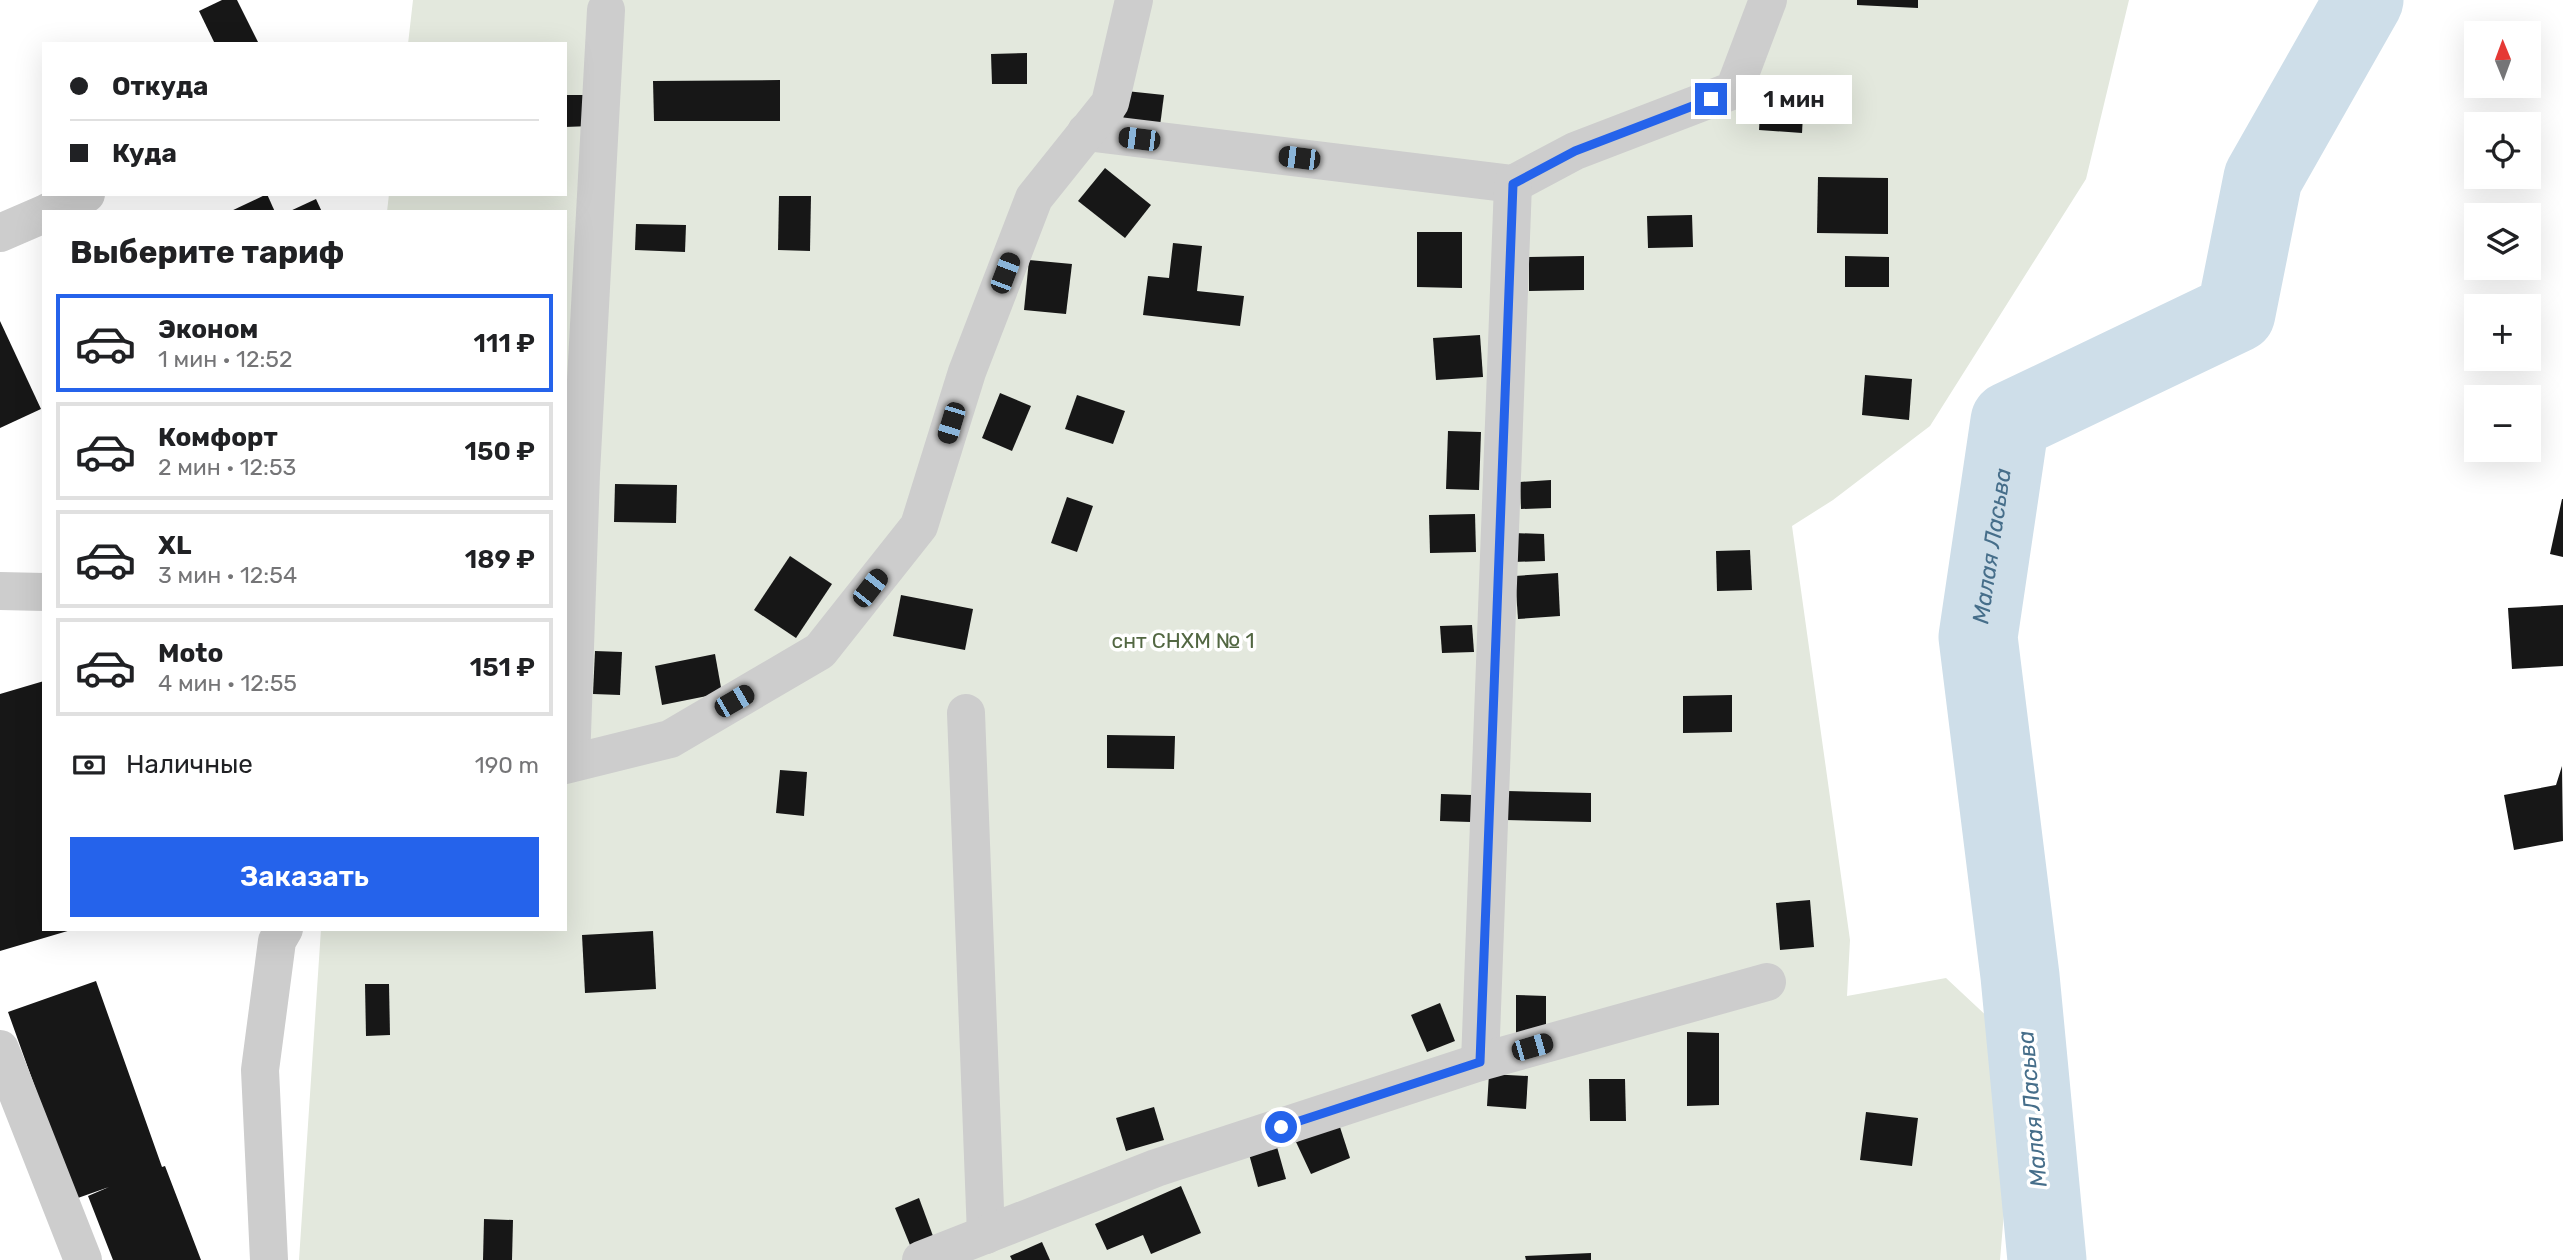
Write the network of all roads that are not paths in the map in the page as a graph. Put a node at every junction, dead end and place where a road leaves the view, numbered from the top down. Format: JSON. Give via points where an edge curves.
{"nodes":[{"id":1,"x":1134,"y":0,"type":"edge"},
{"id":2,"x":1768,"y":0,"type":"edge"},
{"id":3,"x":606,"y":10,"type":"dead end"},
{"id":4,"x":1086,"y":132,"type":"junction"},
{"id":5,"x":1513,"y":184,"type":"junction"},
{"id":6,"x":82,"y":196,"type":"edge"},
{"id":7,"x":52,"y":210,"type":"edge"},
{"id":8,"x":42,"y":215,"type":"edge"},
{"id":9,"x":0,"y":233,"type":"edge"},
{"id":10,"x":0,"y":591,"type":"edge"},
{"id":11,"x":42,"y":592,"type":"edge"},
{"id":12,"x":966,"y":713,"type":"dead end"},
{"id":13,"x":568,"y":764,"type":"edge"},
{"id":14,"x":283,"y":931,"type":"edge"},
{"id":15,"x":1767,"y":982,"type":"dead end"},
{"id":16,"x":0,"y":1049,"type":"edge"},
{"id":17,"x":1480,"y":1062,"type":"junction"},
{"id":18,"x":986,"y":1235,"type":"junction"},
{"id":19,"x":83,"y":1260,"type":"edge"},
{"id":20,"x":269,"y":1260,"type":"edge"},
{"id":21,"x":921,"y":1260,"type":"edge"}],
"edges":[{"from":1,"to":4,"type":"lane","via":[[1110,103]]},
{"from":2,"to":5,"type":"lane","via":[[1734,90],[1575,151]]},
{"from":3,"to":13,"type":"lane"},
{"from":4,"to":5,"type":"lane"},
{"from":4,"to":13,"type":"lane","via":[[1034,198],[967,372],[919,526],[820,651],[670,739]]},
{"from":5,"to":17,"type":"lane"},
{"from":6,"to":7,"type":"lane"},
{"from":8,"to":9,"type":"lane"},
{"from":10,"to":11,"type":"lane"},
{"from":12,"to":18,"type":"lane"},
{"from":14,"to":20,"type":"lane","via":[[276,941],[260,1070]]},
{"from":15,"to":17,"type":"lane"},
{"from":16,"to":19,"type":"lane"},
{"from":17,"to":18,"type":"lane","via":[[1156,1168]]},
{"from":18,"to":21,"type":"lane"}]}
